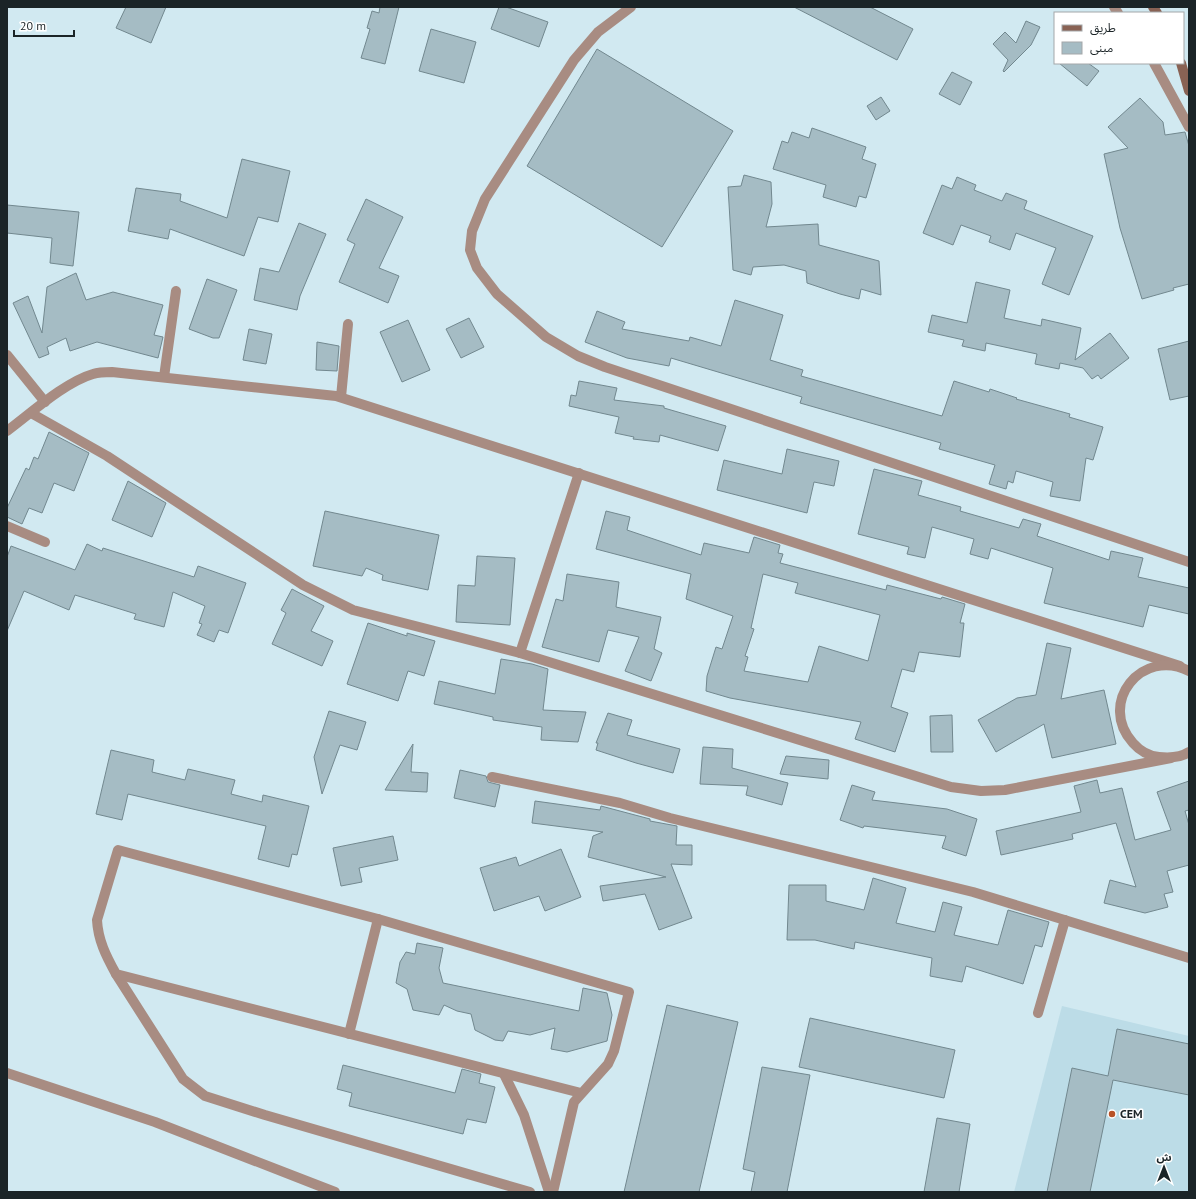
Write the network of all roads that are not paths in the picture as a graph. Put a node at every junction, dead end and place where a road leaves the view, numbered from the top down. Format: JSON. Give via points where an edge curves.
{"nodes":[{"id":1,"x":631,"y":7,"type":"edge"},
{"id":2,"x":1155,"y":64,"type":"edge"},
{"id":3,"x":1181,"y":64,"type":"edge"},
{"id":4,"x":1189,"y":91,"type":"edge"},
{"id":5,"x":1189,"y":127,"type":"edge"},
{"id":6,"x":176,"y":291,"type":"dead end"},
{"id":7,"x":348,"y":324,"type":"dead end"},
{"id":8,"x":7,"y":355,"type":"edge"},
{"id":9,"x":164,"y":377,"type":"junction"},
{"id":10,"x":341,"y":397,"type":"junction"},
{"id":11,"x":45,"y":402,"type":"junction"},
{"id":12,"x":31,"y":413,"type":"junction"},
{"id":13,"x":7,"y":431,"type":"edge"},
{"id":14,"x":579,"y":473,"type":"junction"},
{"id":15,"x":7,"y":526,"type":"edge"},
{"id":16,"x":45,"y":542,"type":"dead end"},
{"id":17,"x":1189,"y":562,"type":"edge"},
{"id":18,"x":520,"y":653,"type":"junction"},
{"id":19,"x":1185,"y":668,"type":"edge"},
{"id":20,"x":1189,"y":752,"type":"edge"},
{"id":21,"x":1171,"y":758,"type":"junction"},
{"id":22,"x":492,"y":777,"type":"dead end"},
{"id":23,"x":378,"y":919,"type":"junction"},
{"id":24,"x":1065,"y":920,"type":"junction"},
{"id":25,"x":1189,"y":958,"type":"edge"},
{"id":26,"x":116,"y":974,"type":"junction"},
{"id":27,"x":1038,"y":1013,"type":"dead end"},
{"id":28,"x":349,"y":1034,"type":"junction"},
{"id":29,"x":7,"y":1073,"type":"edge"},
{"id":30,"x":504,"y":1074,"type":"junction"},
{"id":31,"x":580,"y":1092,"type":"junction"},
{"id":32,"x":335,"y":1192,"type":"edge"},
{"id":33,"x":530,"y":1192,"type":"edge"},
{"id":34,"x":549,"y":1192,"type":"edge"},
{"id":35,"x":553,"y":1192,"type":"edge"}],
"edges":[{"from":1,"to":17,"type":"street","via":[[598,32],[574,60],[485,199],[472,231],[470,250],[477,268],[497,294],[546,337],[605,368]]},
{"from":2,"to":5,"type":"street"},
{"from":3,"to":4,"type":"main road"},
{"from":6,"to":9,"type":"street"},
{"from":7,"to":10,"type":"street"},
{"from":8,"to":11,"type":"street"},
{"from":9,"to":10,"type":"street"},
{"from":9,"to":11,"type":"street","via":[[112,372],[94,374],[80,379]]},
{"from":10,"to":14,"type":"street"},
{"from":11,"to":12,"type":"street"},
{"from":12,"to":13,"type":"street"},
{"from":12,"to":18,"type":"street","via":[[107,456],[303,585],[332,600],[353,610]]},
{"from":14,"to":18,"type":"street"},
{"from":14,"to":19,"type":"street"},
{"from":15,"to":16,"type":"street"},
{"from":18,"to":21,"type":"street","via":[[951,787],[980,791],[1005,790]]},
{"from":19,"to":21,"type":"street","via":[[1165,664],[1149,668],[1135,676],[1125,689],[1120,705],[1120,721],[1126,736],[1138,748],[1152,756]]},
{"from":20,"to":21,"type":"street"},
{"from":22,"to":24,"type":"street","via":[[620,803],[670,818],[973,892]]},
{"from":23,"to":26,"type":"street","via":[[118,850],[97,920],[103,951]]},
{"from":23,"to":28,"type":"street"},
{"from":23,"to":31,"type":"street","via":[[629,992],[614,1052],[608,1064]]},
{"from":24,"to":25,"type":"street"},
{"from":24,"to":27,"type":"street"},
{"from":26,"to":28,"type":"street"},
{"from":26,"to":33,"type":"street","via":[[183,1079],[205,1096]]},
{"from":28,"to":30,"type":"street"},
{"from":29,"to":32,"type":"street","via":[[155,1122]]},
{"from":30,"to":31,"type":"street"},
{"from":30,"to":34,"type":"street","via":[[524,1115]]},
{"from":31,"to":35,"type":"street","via":[[574,1102]]}]}
